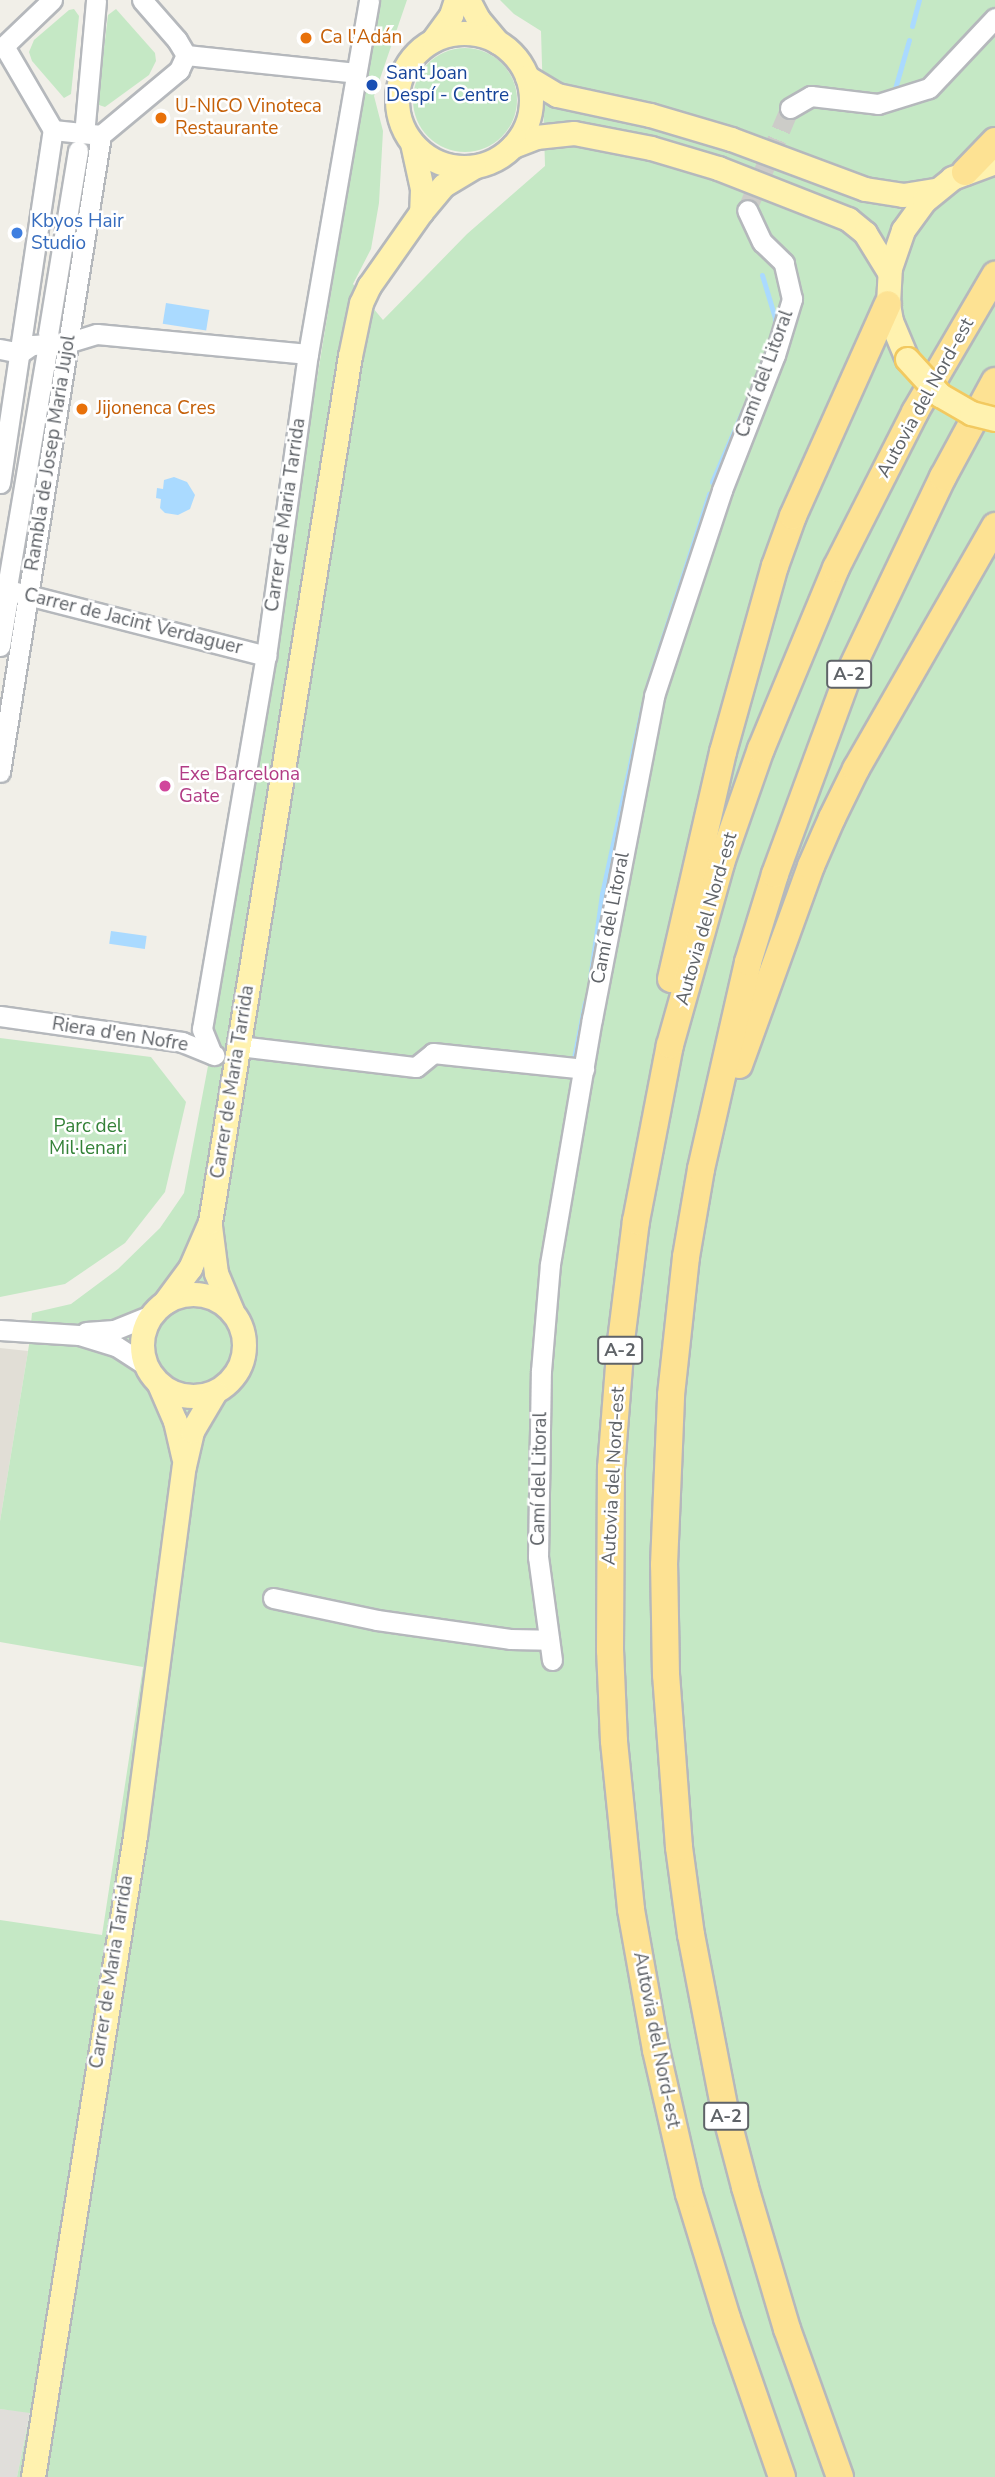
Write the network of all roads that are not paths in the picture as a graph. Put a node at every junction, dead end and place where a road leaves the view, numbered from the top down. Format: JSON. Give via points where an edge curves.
{"nodes":[{"id":1,"x":52,"y":0,"type":"edge"},
{"id":2,"x":96,"y":0,"type":"edge"},
{"id":3,"x":142,"y":0,"type":"edge"},
{"id":4,"x":369,"y":0,"type":"edge"},
{"id":5,"x":456,"y":0,"type":"edge"},
{"id":6,"x":468,"y":0,"type":"edge"},
{"id":7,"x":995,"y":18,"type":"edge"},
{"id":8,"x":433,"y":40,"type":"junction"},
{"id":9,"x":497,"y":42,"type":"junction"},
{"id":10,"x":2,"y":46,"type":"edge"},
{"id":11,"x":186,"y":55,"type":"junction"},
{"id":12,"x":356,"y":73,"type":"junction"},
{"id":13,"x":527,"y":77,"type":"junction"},
{"id":14,"x":790,"y":108,"type":"dead end"},
{"id":15,"x":53,"y":130,"type":"junction"},
{"id":16,"x":93,"y":130,"type":"junction"},
{"id":17,"x":995,"y":141,"type":"edge"},
{"id":18,"x":412,"y":143,"type":"junction"},
{"id":19,"x":513,"y":146,"type":"junction"},
{"id":20,"x":78,"y":150,"type":"dead end"},
{"id":21,"x":995,"y":162,"type":"edge"},
{"id":22,"x":474,"y":167,"type":"junction"},
{"id":23,"x":965,"y":172,"type":"junction"},
{"id":24,"x":936,"y":190,"type":"junction"},
{"id":25,"x":747,"y":210,"type":"dead end"},
{"id":26,"x":421,"y":212,"type":"junction"},
{"id":27,"x":889,"y":272,"type":"junction"},
{"id":28,"x":995,"y":275,"type":"edge"},
{"id":29,"x":888,"y":304,"type":"junction"},
{"id":30,"x":67,"y":343,"type":"junction"},
{"id":31,"x":0,"y":349,"type":"edge"},
{"id":32,"x":20,"y":353,"type":"junction"},
{"id":33,"x":308,"y":354,"type":"junction"},
{"id":34,"x":995,"y":381,"type":"edge"},
{"id":35,"x":995,"y":419,"type":"edge"},
{"id":36,"x":0,"y":483,"type":"edge"},
{"id":37,"x":995,"y":526,"type":"edge"},
{"id":38,"x":6,"y":588,"type":"edge"},
{"id":39,"x":29,"y":595,"type":"junction"},
{"id":40,"x":0,"y":646,"type":"edge"},
{"id":41,"x":266,"y":656,"type":"junction"},
{"id":42,"x":0,"y":772,"type":"edge"},
{"id":43,"x":0,"y":1016,"type":"edge"},
{"id":44,"x":202,"y":1029,"type":"junction"},
{"id":45,"x":182,"y":1042,"type":"junction"},
{"id":46,"x":212,"y":1054,"type":"junction"},
{"id":47,"x":237,"y":1057,"type":"junction"},
{"id":48,"x":584,"y":1069,"type":"junction"},
{"id":49,"x":648,"y":1154,"type":"junction"},
{"id":50,"x":701,"y":1169,"type":"junction"},
{"id":51,"x":210,"y":1223,"type":"junction"},
{"id":52,"x":157,"y":1309,"type":"junction"},
{"id":53,"x":233,"y":1314,"type":"junction"},
{"id":54,"x":0,"y":1330,"type":"edge"},
{"id":55,"x":79,"y":1335,"type":"junction"},
{"id":56,"x":145,"y":1365,"type":"junction"},
{"id":57,"x":159,"y":1384,"type":"junction"},
{"id":58,"x":215,"y":1392,"type":"junction"},
{"id":59,"x":184,"y":1466,"type":"junction"},
{"id":60,"x":273,"y":1598,"type":"dead end"},
{"id":61,"x":549,"y":1640,"type":"junction"},
{"id":62,"x":552,"y":1660,"type":"dead end"},
{"id":63,"x":33,"y":2477,"type":"edge"},
{"id":64,"x":782,"y":2477,"type":"edge"},
{"id":65,"x":840,"y":2477,"type":"edge"}],
"edges":[{"from":1,"to":10,"type":"street"},
{"from":2,"to":16,"type":"street","name":"Rambla de Josep Maria Jujol"},
{"from":3,"to":11,"type":"street"},
{"from":4,"to":12,"type":"street","name":"Carrer de Maria Tarrida"},
{"from":5,"to":8,"type":"main road"},
{"from":6,"to":9,"type":"main road"},
{"from":7,"to":14,"type":"street","via":[[929,88],[878,104],[811,96]]},
{"from":8,"to":9,"type":"main road","via":[[465,33]]},
{"from":8,"to":18,"type":"main road","via":[[409,61],[398,84],[398,114]]},
{"from":9,"to":13,"type":"main road","via":[[515,57]]},
{"from":10,"to":15,"type":"street"},
{"from":11,"to":12,"type":"street"},
{"from":11,"to":16,"type":"street","via":[[179,70]]},
{"from":12,"to":33,"type":"street","name":"Carrer de Maria Tarrida"},
{"from":13,"to":19,"type":"main road","via":[[530,114]]},
{"from":13,"to":24,"type":"main road","via":[[557,95],[731,139],[865,189],[903,195]]},
{"from":15,"to":16,"type":"street"},
{"from":15,"to":32,"type":"street"},
{"from":16,"to":30,"type":"street","name":"Rambla de Josep Maria Jujol"},
{"from":17,"to":23,"type":"highway"},
{"from":18,"to":22,"type":"main road","via":[[440,163]]},
{"from":18,"to":26,"type":"main road","via":[[422,189]]},
{"from":19,"to":22,"type":"main road","via":[[495,160]]},
{"from":19,"to":27,"type":"main road","via":[[536,136],[574,133],[651,148],[718,168],[848,219],[865,233]]},
{"from":20,"to":38,"type":"street","name":"Rambla de Josep Maria Jujol"},
{"from":21,"to":23,"type":"main road"},
{"from":22,"to":26,"type":"main road","name":"Carrer de Maria Tarrida","via":[[444,185]]},
{"from":23,"to":24,"type":"main road"},
{"from":24,"to":27,"type":"main road","via":[[903,230]]},
{"from":25,"to":48,"type":"street","name":"Camí del Litoral","via":[[762,242],[784,263],[792,299],[653,696]]},
{"from":26,"to":47,"type":"main road","name":"Carrer de Maria Tarrida","via":[[369,286],[356,324]]},
{"from":27,"to":29,"type":"main road"},
{"from":28,"to":49,"type":"highway","name":"Autovia del Nord-est","number":"A-2","via":[[909,424],[835,568],[787,681],[696,946]]},
{"from":29,"to":35,"type":"main road","bridge":true,"via":[[907,359],[940,395],[971,413]]},
{"from":29,"to":49,"type":"highway","via":[[793,516],[759,615],[676,949]]},
{"from":30,"to":32,"type":"street","via":[[33,345]]},
{"from":30,"to":33,"type":"street","via":[[97,334]]},
{"from":30,"to":39,"type":"street","name":"Rambla de Josep Maria Jujol"},
{"from":31,"to":32,"type":"street"},
{"from":32,"to":36,"type":"street"},
{"from":33,"to":41,"type":"street","name":"Carrer de Maria Tarrida"},
{"from":34,"to":50,"type":"highway","number":"A-2","via":[[888,588],[809,774],[748,962]]},
{"from":37,"to":50,"type":"highway","via":[[832,818]]},
{"from":38,"to":39,"type":"street","name":"Carrer de Jacint Verdaguer"},
{"from":38,"to":40,"type":"street","name":"Rambla de Josep Maria Jujol"},
{"from":39,"to":41,"type":"street","name":"Carrer de Jacint Verdaguer"},
{"from":39,"to":42,"type":"street","name":"Rambla de Josep Maria Jujol"},
{"from":41,"to":44,"type":"street","name":"Carrer de Maria Tarrida"},
{"from":43,"to":45,"type":"street","name":"Riera d'en Nofre"},
{"from":44,"to":45,"type":"street","name":"Carrer de Maria Tarrida"},
{"from":44,"to":46,"type":"street","name":"Carrer de Maria Tarrida"},
{"from":45,"to":46,"type":"street","name":"Riera d'en Nofre"},
{"from":46,"to":47,"type":"street","name":"Riera d'en Nofre"},
{"from":47,"to":48,"type":"street","via":[[416,1067],[433,1053]]},
{"from":47,"to":51,"type":"main road","name":"Carrer de Maria Tarrida"},
{"from":48,"to":61,"type":"street","name":"Camí del Litoral","via":[[550,1264],[541,1371],[538,1557]]},
{"from":49,"to":64,"type":"highway","name":"Autovia del Nord-est","number":"A-2","via":[[621,1341],[611,1468],[610,1650],[621,1827],[643,1980],[672,2127],[727,2318]]},
{"from":50,"to":65,"type":"highway","number":"A-2","via":[[677,1334],[667,1460],[666,1675],[678,1847],[728,2123],[787,2329]]},
{"from":51,"to":52,"type":"main road","name":"Carrer de Maria Tarrida","via":[[190,1268]]},
{"from":51,"to":53,"type":"main road","name":"Carrer de Maria Tarrida","via":[[216,1273]]},
{"from":52,"to":53,"type":"main road","via":[[181,1295],[200,1295],[218,1301]]},
{"from":52,"to":55,"type":"street","via":[[119,1329]]},
{"from":52,"to":56,"type":"main road","via":[[142,1342]]},
{"from":53,"to":58,"type":"main road","via":[[243,1334],[243,1357],[233,1378]]},
{"from":54,"to":55,"type":"street"},
{"from":55,"to":56,"type":"street","via":[[116,1346]]},
{"from":56,"to":57,"type":"main road"},
{"from":57,"to":58,"type":"main road","via":[[186,1396]]},
{"from":57,"to":59,"type":"main road","name":"Carrer de Maria Tarrida","via":[[175,1421]]},
{"from":58,"to":59,"type":"main road","name":"Carrer de Maria Tarrida","via":[[192,1431]]},
{"from":59,"to":63,"type":"main road","name":"Carrer de Maria Tarrida","via":[[135,1836]]},
{"from":60,"to":61,"type":"street","via":[[377,1620],[510,1639]]},
{"from":61,"to":62,"type":"street","name":"Camí del Litoral"}]}
